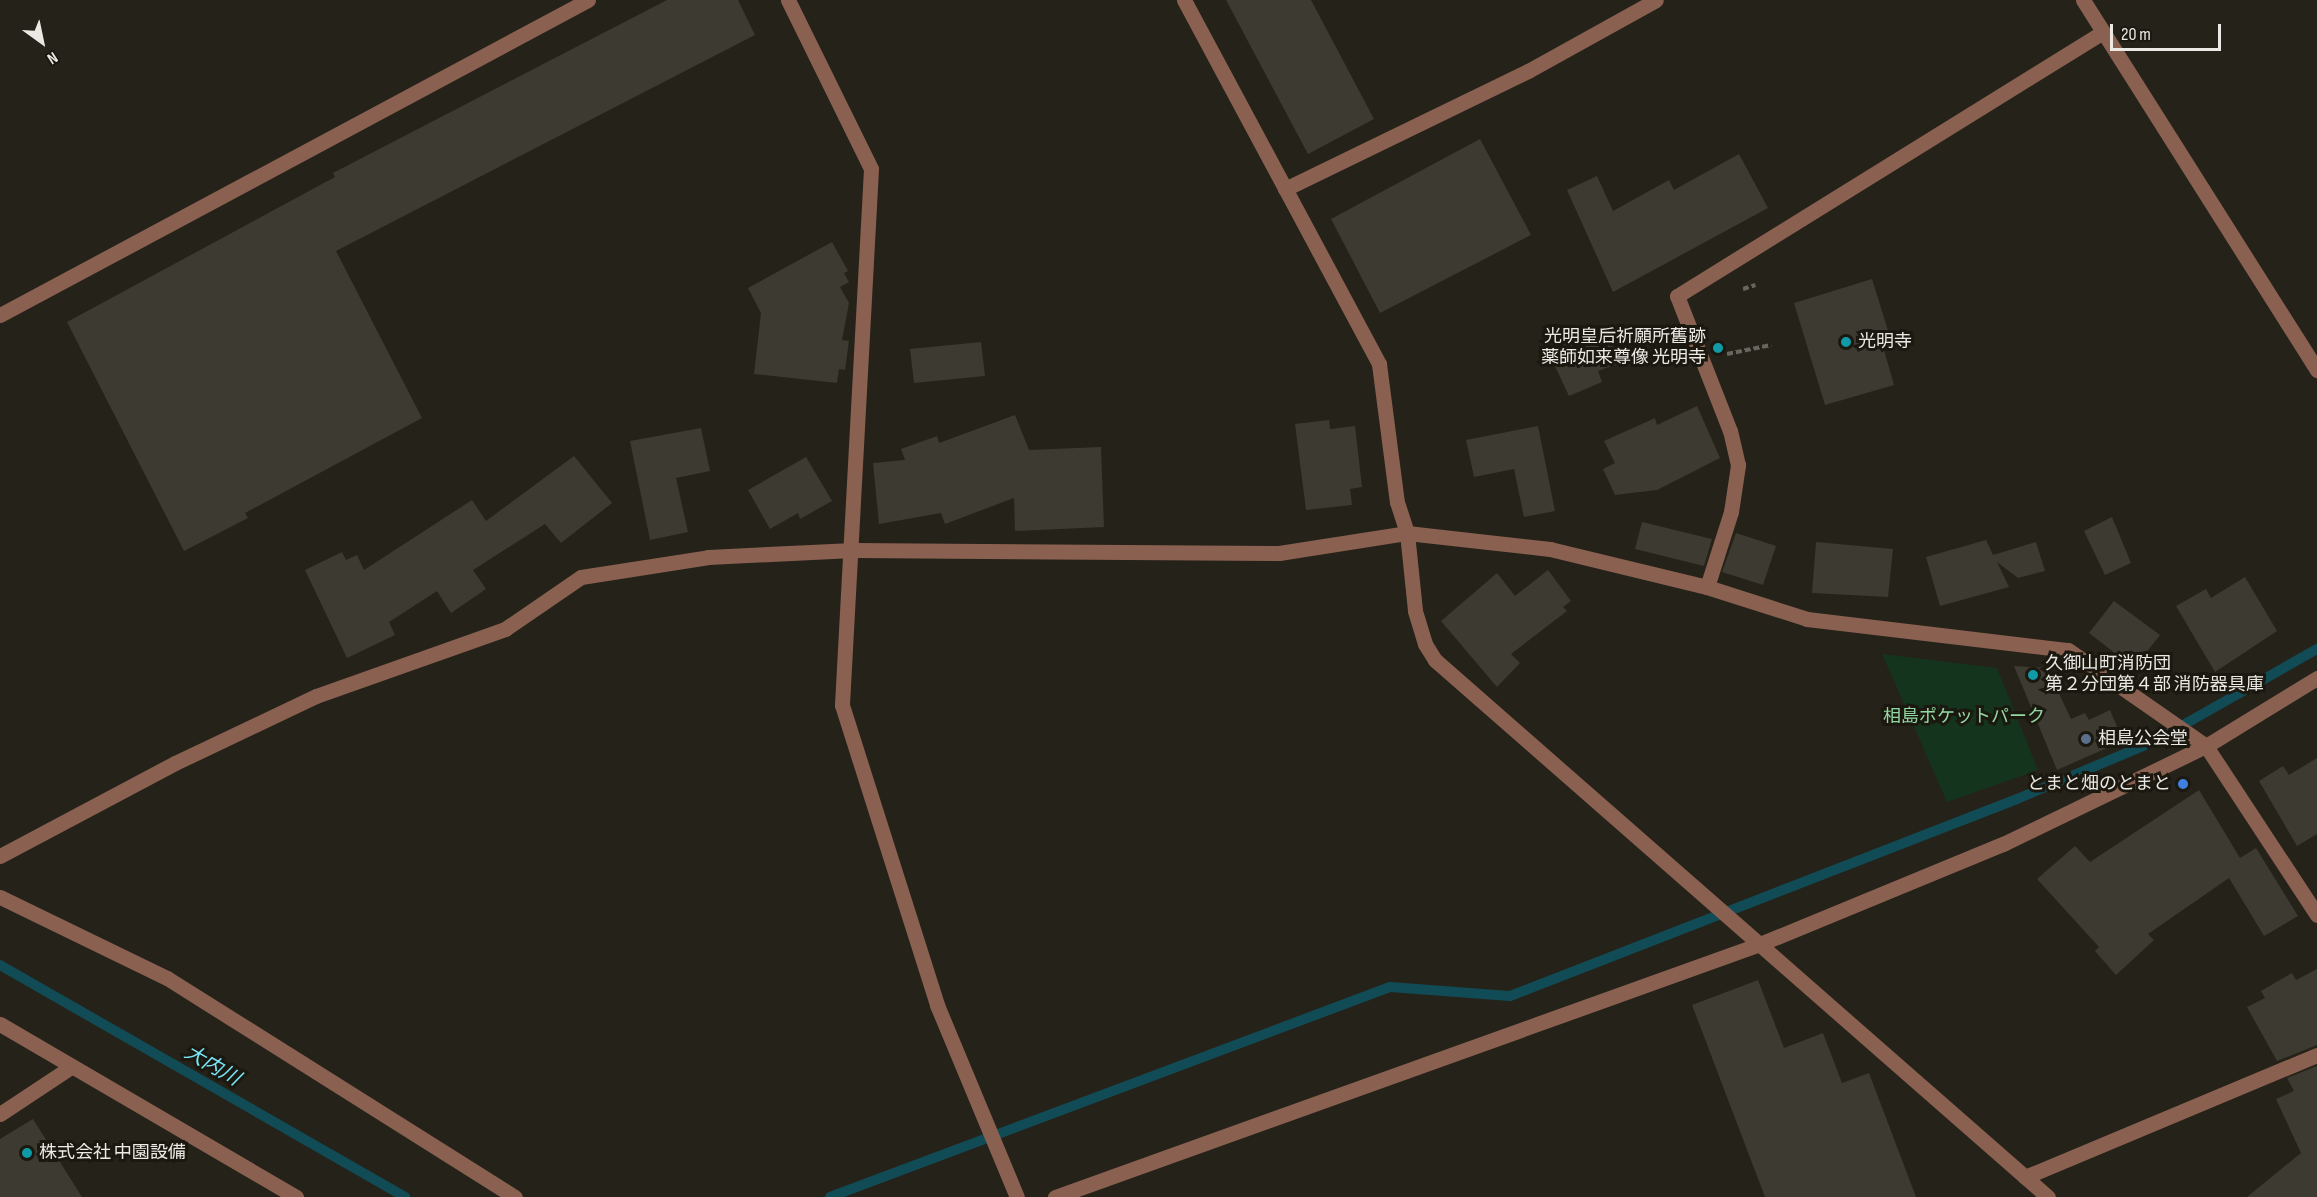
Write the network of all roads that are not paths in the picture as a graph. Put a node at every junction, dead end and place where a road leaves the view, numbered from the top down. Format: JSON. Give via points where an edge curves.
{"nodes":[{"id":1,"x":588,"y":0,"type":"edge"},
{"id":2,"x":788,"y":0,"type":"edge"},
{"id":3,"x":1184,"y":0,"type":"edge"},
{"id":4,"x":1656,"y":0,"type":"edge"},
{"id":5,"x":2083,"y":0,"type":"edge"},
{"id":6,"x":2103,"y":32,"type":"junction"},
{"id":7,"x":1285,"y":189,"type":"junction"},
{"id":8,"x":0,"y":315,"type":"edge"},
{"id":9,"x":2317,"y":370,"type":"edge"},
{"id":10,"x":1407,"y":533,"type":"junction"},
{"id":11,"x":853,"y":550,"type":"junction"},
{"id":12,"x":1707,"y":587,"type":"junction"},
{"id":13,"x":2317,"y":678,"type":"edge"},
{"id":14,"x":2206,"y":746,"type":"junction"},
{"id":15,"x":0,"y":856,"type":"edge"},
{"id":16,"x":0,"y":897,"type":"edge"},
{"id":17,"x":2317,"y":915,"type":"edge"},
{"id":18,"x":1760,"y":944,"type":"junction"},
{"id":19,"x":0,"y":1024,"type":"edge"},
{"id":20,"x":2317,"y":1055,"type":"edge"},
{"id":21,"x":71,"y":1066,"type":"junction"},
{"id":22,"x":0,"y":1114,"type":"edge"},
{"id":23,"x":2025,"y":1177,"type":"junction"},
{"id":24,"x":296,"y":1197,"type":"edge"},
{"id":25,"x":515,"y":1197,"type":"edge"},
{"id":26,"x":1017,"y":1197,"type":"edge"},
{"id":27,"x":1055,"y":1197,"type":"edge"},
{"id":28,"x":2048,"y":1197,"type":"edge"}],
"edges":[{"from":1,"to":8,"type":"street"},
{"from":2,"to":11,"type":"street","via":[[871,168]]},
{"from":3,"to":7,"type":"street"},
{"from":4,"to":7,"type":"street","via":[[1528,71]]},
{"from":5,"to":6,"type":"street"},
{"from":6,"to":9,"type":"street"},
{"from":6,"to":12,"type":"street","via":[[1677,296],[1730,431],[1737,465],[1731,512]]},
{"from":7,"to":10,"type":"street","via":[[1379,364],[1397,502]]},
{"from":10,"to":11,"type":"street","via":[[1279,553]]},
{"from":10,"to":12,"type":"street","via":[[1550,549]]},
{"from":10,"to":18,"type":"street","via":[[1418,628],[1435,660]]},
{"from":11,"to":15,"type":"street","via":[[708,557],[581,577],[505,629],[316,696],[175,763]]},
{"from":11,"to":26,"type":"street","via":[[842,705],[937,1005]]},
{"from":12,"to":14,"type":"street","via":[[1807,619],[2068,650]]},
{"from":13,"to":14,"type":"street"},
{"from":14,"to":17,"type":"street"},
{"from":14,"to":18,"type":"street","via":[[2003,844]]},
{"from":16,"to":25,"type":"street","via":[[167,978]]},
{"from":18,"to":23,"type":"street"},
{"from":18,"to":27,"type":"street"},
{"from":19,"to":21,"type":"street"},
{"from":20,"to":23,"type":"street"},
{"from":21,"to":22,"type":"street"},
{"from":21,"to":24,"type":"street"},
{"from":23,"to":28,"type":"street"}]}
